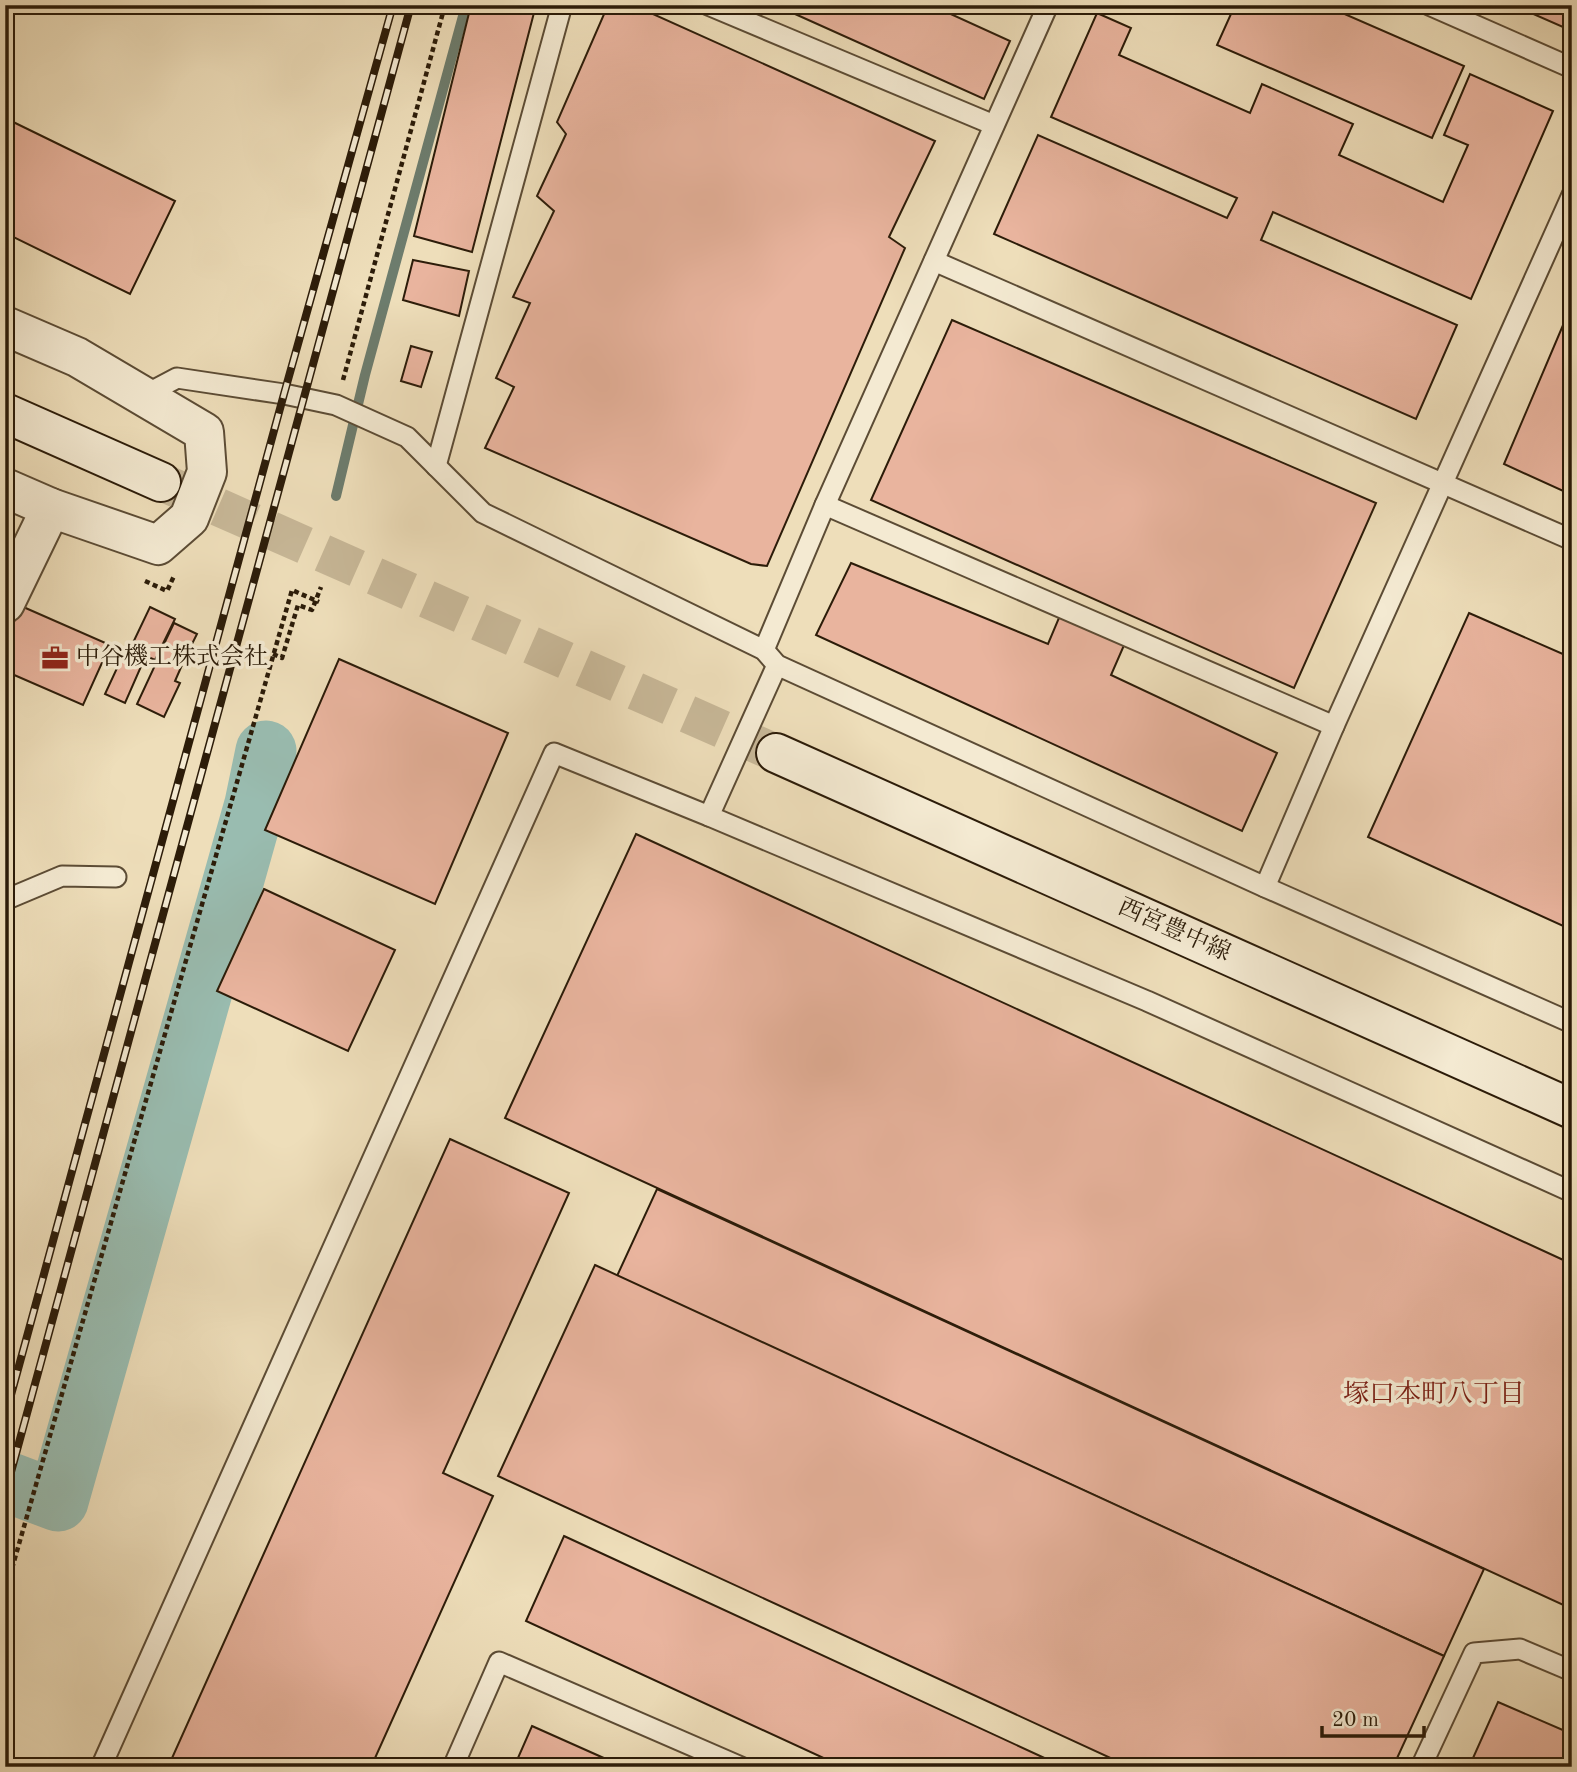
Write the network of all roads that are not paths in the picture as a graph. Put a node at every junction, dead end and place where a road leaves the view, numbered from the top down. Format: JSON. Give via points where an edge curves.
{"nodes":[{"id":1,"x":562,"y":5,"type":"edge"},
{"id":2,"x":708,"y":5,"type":"edge"},
{"id":3,"x":1048,"y":5,"type":"edge"},
{"id":4,"x":1429,"y":5,"type":"edge"},
{"id":5,"x":1572,"y":68,"type":"edge"},
{"id":6,"x":994,"y":125,"type":"junction"},
{"id":7,"x":1569,"y":208,"type":"edge"},
{"id":8,"x":934,"y":261,"type":"junction"},
{"id":9,"x":5,"y":326,"type":"edge"},
{"id":10,"x":143,"y":396,"type":"junction"},
{"id":11,"x":5,"y":413,"type":"edge"},
{"id":12,"x":436,"y":466,"type":"junction"},
{"id":13,"x":161,"y":482,"type":"tunnel mouth"},
{"id":14,"x":1443,"y":483,"type":"junction"},
{"id":15,"x":5,"y":488,"type":"edge"},
{"id":16,"x":825,"y":505,"type":"junction"},
{"id":17,"x":51,"y":508,"type":"junction"},
{"id":18,"x":1572,"y":540,"type":"edge"},
{"id":19,"x":5,"y":603,"type":"edge"},
{"id":20,"x":771,"y":657,"type":"junction"},
{"id":21,"x":1334,"y":726,"type":"junction"},
{"id":22,"x":776,"y":753,"type":"tunnel mouth"},
{"id":23,"x":709,"y":816,"type":"junction"},
{"id":24,"x":116,"y":877,"type":"dead end"},
{"id":25,"x":1265,"y":887,"type":"junction"},
{"id":26,"x":5,"y":900,"type":"edge"},
{"id":27,"x":1572,"y":1023,"type":"edge"},
{"id":28,"x":1572,"y":1109,"type":"edge"},
{"id":29,"x":1572,"y":1192,"type":"edge"},
{"id":30,"x":1572,"y":1671,"type":"edge"},
{"id":31,"x":101,"y":1767,"type":"edge"},
{"id":32,"x":453,"y":1767,"type":"edge"},
{"id":33,"x":741,"y":1767,"type":"edge"},
{"id":34,"x":1421,"y":1767,"type":"edge"}],
"edges":[{"from":1,"to":12,"type":"lane"},
{"from":2,"to":6,"type":"lane"},
{"from":3,"to":6,"type":"lane"},
{"from":4,"to":5,"type":"lane"},
{"from":6,"to":8,"type":"lane"},
{"from":7,"to":14,"type":"lane"},
{"from":8,"to":14,"type":"lane"},
{"from":8,"to":16,"type":"lane"},
{"from":9,"to":10,"type":"main road","via":[[76,357]]},
{"from":10,"to":12,"type":"lane","via":[[177,378],[336,405],[407,437]]},
{"from":10,"to":17,"type":"main road","via":[[204,432],[207,472],[189,518],[158,545]]},
{"from":11,"to":13,"type":"main road"},
{"from":12,"to":20,"type":"lane","via":[[483,513]]},
{"from":14,"to":18,"type":"lane"},
{"from":14,"to":21,"type":"lane"},
{"from":15,"to":17,"type":"main road"},
{"from":16,"to":20,"type":"lane"},
{"from":16,"to":21,"type":"lane"},
{"from":17,"to":19,"type":"main road"},
{"from":20,"to":23,"type":"lane"},
{"from":20,"to":25,"type":"lane"},
{"from":21,"to":25,"type":"lane"},
{"from":22,"to":28,"type":"main road","name":"西宮豊中線"},
{"from":23,"to":29,"type":"lane","via":[[1147,1001]]},
{"from":23,"to":31,"type":"lane","via":[[554,753]]},
{"from":24,"to":26,"type":"lane","via":[[62,876]]},
{"from":25,"to":27,"type":"lane"},
{"from":30,"to":34,"type":"lane","via":[[1520,1649],[1474,1653]]},
{"from":32,"to":33,"type":"lane","via":[[499,1662]]}]}
